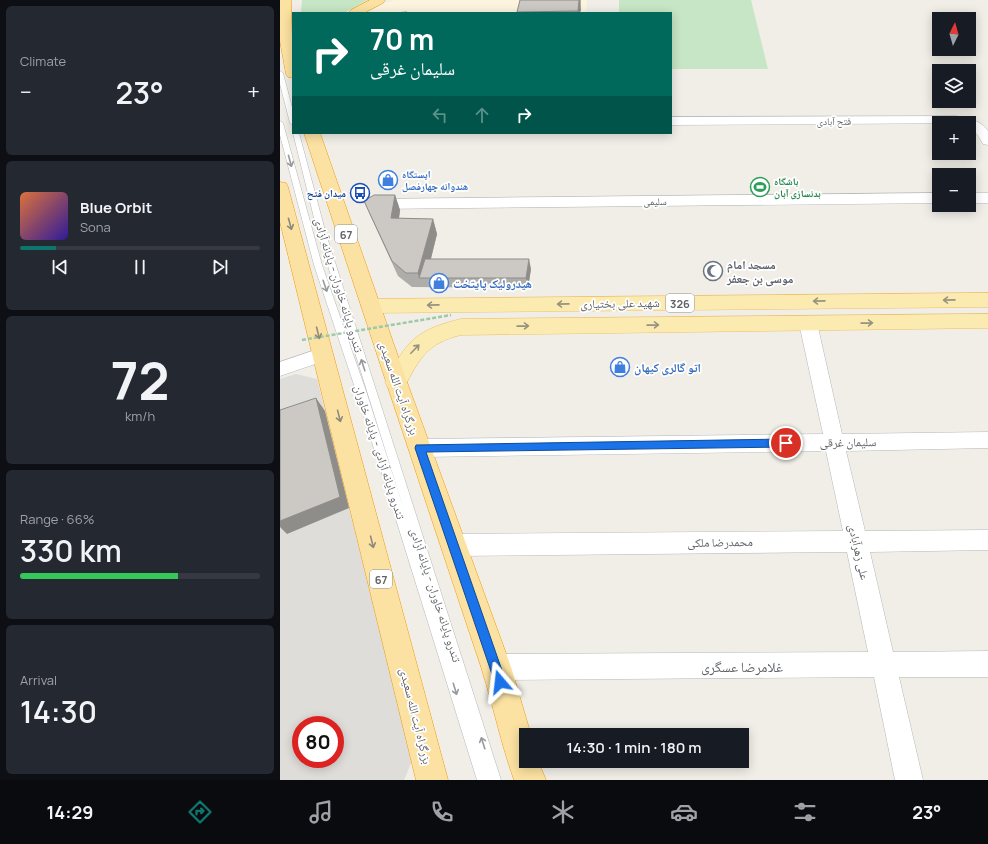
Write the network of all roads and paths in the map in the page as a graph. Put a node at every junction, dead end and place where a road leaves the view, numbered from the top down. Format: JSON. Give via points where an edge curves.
{"nodes":[{"id":1,"x":285,"y":0,"type":"edge"},
{"id":2,"x":380,"y":0,"type":"edge"},
{"id":3,"x":357,"y":12,"type":"edge"},
{"id":4,"x":289,"y":70,"type":"edge"},
{"id":5,"x":292,"y":110,"type":"edge"},
{"id":6,"x":672,"y":121,"type":"edge"},
{"id":7,"x":280,"y":123,"type":"edge"},
{"id":8,"x":296,"y":134,"type":"edge"},
{"id":9,"x":312,"y":134,"type":"edge"},
{"id":10,"x":988,"y":141,"type":"edge"},
{"id":11,"x":280,"y":187,"type":"edge"},
{"id":12,"x":932,"y":198,"type":"edge"},
{"id":13,"x":976,"y":198,"type":"edge"},
{"id":14,"x":988,"y":198,"type":"edge"},
{"id":15,"x":370,"y":204,"type":"edge"},
{"id":16,"x":988,"y":300,"type":"edge"},
{"id":17,"x":371,"y":306,"type":"junction"},
{"id":18,"x":452,"y":315,"type":"dead end"},
{"id":19,"x":988,"y":322,"type":"edge"},
{"id":20,"x":808,"y":323,"type":"junction"},
{"id":21,"x":302,"y":340,"type":"dead end"},
{"id":22,"x":324,"y":354,"type":"junction"},
{"id":23,"x":280,"y":369,"type":"edge"},
{"id":24,"x":396,"y":382,"type":"junction"},
{"id":25,"x":988,"y":440,"type":"edge"},
{"id":26,"x":834,"y":442,"type":"junction"},
{"id":27,"x":420,"y":448,"type":"junction"},
{"id":28,"x":988,"y":540,"type":"edge"},
{"id":29,"x":856,"y":541,"type":"junction"},
{"id":30,"x":453,"y":545,"type":"junction"},
{"id":31,"x":988,"y":664,"type":"edge"},
{"id":32,"x":884,"y":665,"type":"junction"},
{"id":33,"x":496,"y":668,"type":"junction"},
{"id":34,"x":531,"y":773,"type":"edge"},
{"id":35,"x":432,"y":780,"type":"edge"},
{"id":36,"x":484,"y":780,"type":"edge"},
{"id":37,"x":494,"y":780,"type":"edge"},
{"id":38,"x":910,"y":780,"type":"edge"}],
"edges":[{"from":1,"to":4,"type":"highway"},
{"from":2,"to":3,"type":"highway"},
{"from":4,"to":5,"type":"lane"},
{"from":6,"to":10,"type":"street","name":"فتح آبادی","via":[[956,120],[974,124],[980,128]]},
{"from":7,"to":36,"type":"lane","name":"تندرو پایانه آزادی - پایانه خاوران","one_way":true,"via":[[318,265],[362,394]]},
{"from":37,"to":8,"type":"lane","name":"تندرو پایانه خاوران - پایانه آزادی","one_way":true,"via":[[322,234]]},
{"from":9,"to":17,"type":"highway","name":"بزرگراه آیت الله سعیدی","number":"67"},
{"from":11,"to":22,"type":"highway","name":"بزرگراه آیت الله سعیدی","number":"67","one_way":true},
{"from":12,"to":15,"type":"street","name":"سلیمی"},
{"from":13,"to":14,"type":"street"},
{"from":16,"to":17,"type":"main road","name":"شهید علی بختیاری","number":"326","one_way":true},
{"from":17,"to":24,"type":"highway","name":"بزرگراه آیت الله سعیدی","number":"67"},
{"from":18,"to":21,"type":"path","bridge":true},
{"from":20,"to":19,"type":"main road","name":"شهید علی بختیاری","number":"326","one_way":true},
{"from":24,"to":20,"type":"main road","name":"شهید علی بختیاری","number":"326","one_way":true,"via":[[410,355],[418,346],[442,331],[461,327]]},
{"from":20,"to":26,"type":"street","name":"علی زهرآبادی"},
{"from":22,"to":23,"type":"street"},
{"from":22,"to":35,"type":"highway","name":"بزرگراه آیت الله سعیدی","number":"67","one_way":true},
{"from":24,"to":27,"type":"highway","name":"بزرگراه آیت الله سعیدی","number":"67"},
{"from":25,"to":26,"type":"street","name":"سلیمان غرقی"},
{"from":26,"to":27,"type":"street","name":"سلیمان غرقی"},
{"from":26,"to":29,"type":"street","name":"علی زهرآبادی"},
{"from":27,"to":30,"type":"highway","name":"بزرگراه آیت الله سعیدی","number":"67"},
{"from":28,"to":29,"type":"street","name":"محمدرضا ملکی"},
{"from":29,"to":30,"type":"street","name":"محمدرضا ملکی"},
{"from":29,"to":32,"type":"street","name":"علی زهرآبادی"},
{"from":30,"to":33,"type":"highway","name":"بزرگراه آیت الله سعیدی","number":"67"},
{"from":31,"to":32,"type":"street","name":"غلامرضا عسگری"},
{"from":32,"to":33,"type":"street","name":"غلامرضا عسگری"},
{"from":32,"to":38,"type":"street","name":"علی زهرآبادی"},
{"from":33,"to":34,"type":"highway","name":"بزرگراه آیت الله سعیدی","number":"67"}]}
